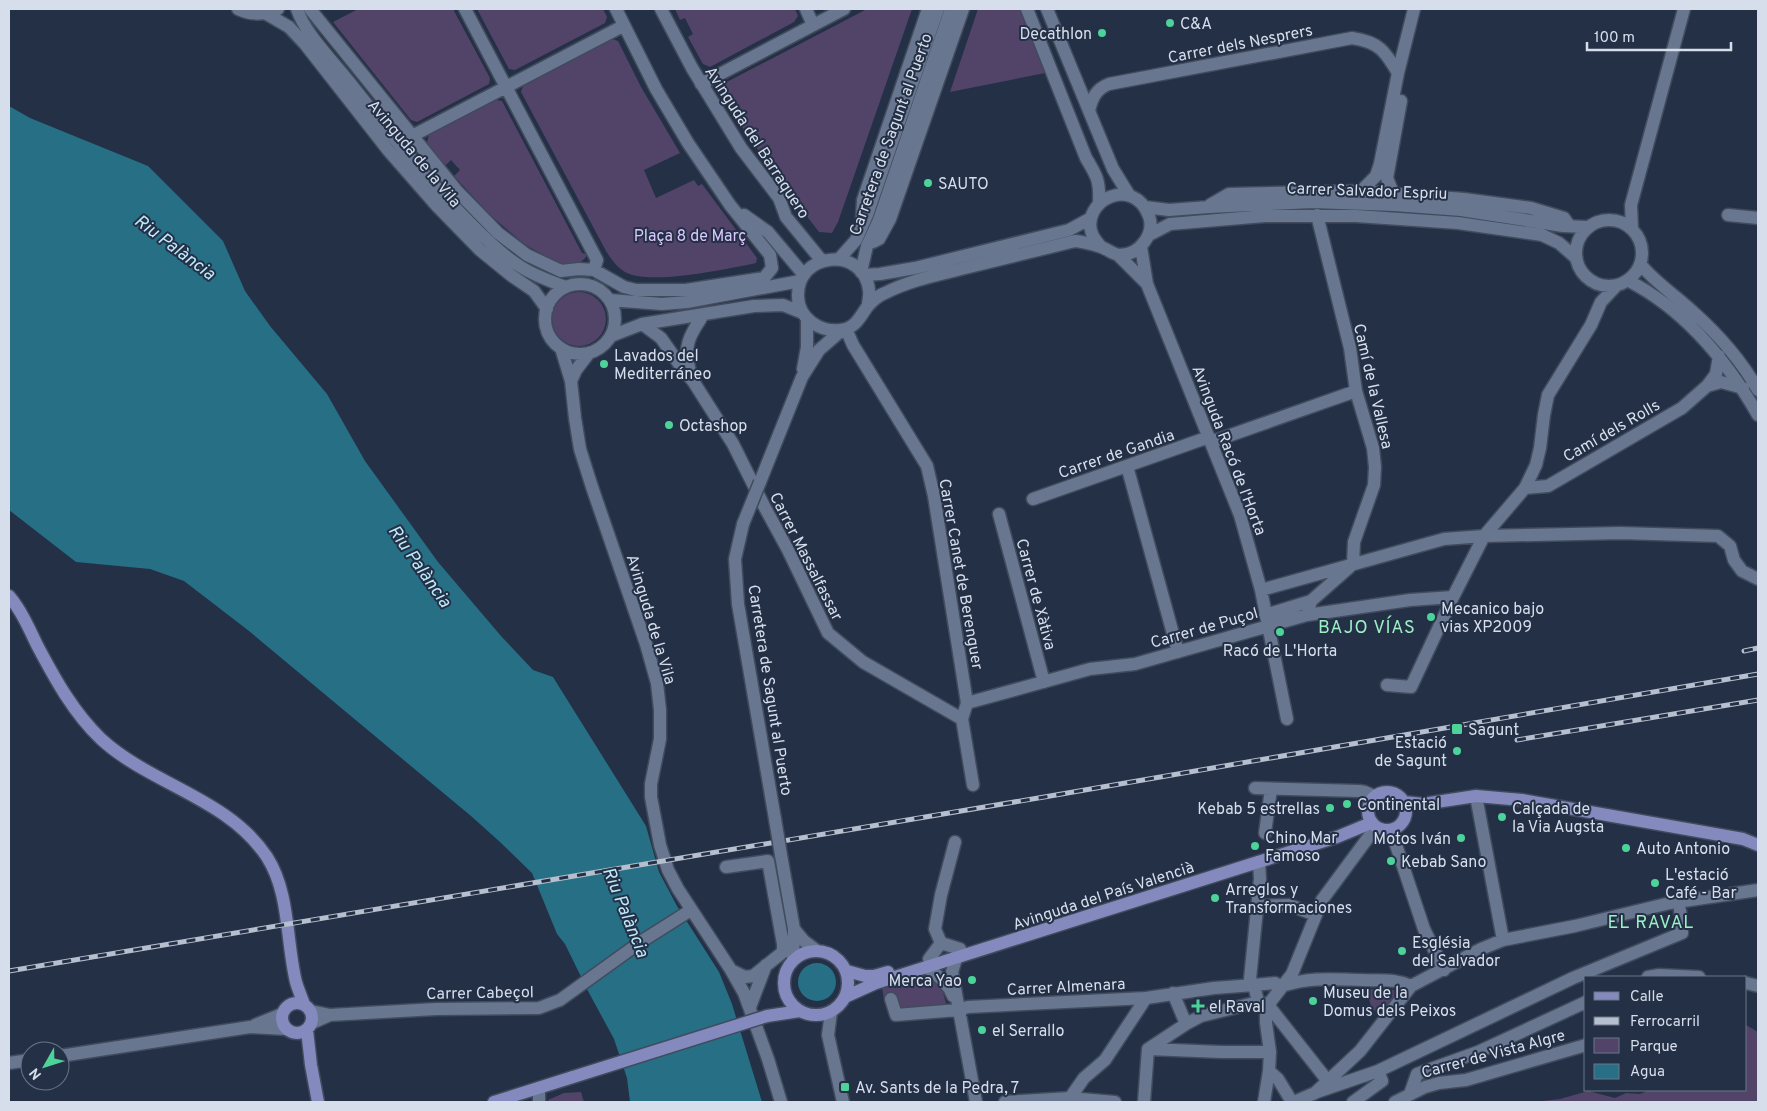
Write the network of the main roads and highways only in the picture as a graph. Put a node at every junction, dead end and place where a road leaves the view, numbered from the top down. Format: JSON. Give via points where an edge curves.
{"nodes":[{"id":1,"x":9,"y":596,"type":"edge"},
{"id":2,"x":1404,"y":802,"type":"junction"},
{"id":3,"x":1423,"y":804,"type":"junction"},
{"id":4,"x":1406,"y":816,"type":"junction"},
{"id":5,"x":1372,"y":822,"type":"junction"},
{"id":6,"x":1758,"y":837,"type":"edge"},
{"id":7,"x":1743,"y":839,"type":"junction"},
{"id":8,"x":1758,"y":845,"type":"edge"},
{"id":9,"x":958,"y":954,"type":"junction"},
{"id":10,"x":928,"y":963,"type":"junction"},
{"id":11,"x":846,"y":971,"type":"junction"},
{"id":12,"x":296,"y":982,"type":"junction"},
{"id":13,"x":785,"y":990,"type":"junction"},
{"id":14,"x":845,"y":997,"type":"junction"},
{"id":15,"x":290,"y":1004,"type":"junction"},
{"id":16,"x":800,"y":1011,"type":"junction"},
{"id":17,"x":767,"y":1016,"type":"junction"},
{"id":18,"x":308,"y":1017,"type":"junction"},
{"id":19,"x":290,"y":1031,"type":"junction"},
{"id":20,"x":311,"y":1065,"type":"junction"},
{"id":21,"x":528,"y":1097,"type":"edge"},
{"id":22,"x":315,"y":1099,"type":"edge"},
{"id":23,"x":494,"y":1102,"type":"edge"}],
"edges":[{"from":1,"to":12,"type":"main road","via":[[62,691],[89,726],[128,759],[228,817],[250,836],[267,858],[278,880]]},
{"from":2,"to":3,"type":"main road"},
{"from":2,"to":4,"type":"main road"},
{"from":2,"to":5,"type":"main road","via":[[1398,795],[1386,792],[1374,796],[1368,805]]},
{"from":3,"to":4,"type":"main road"},
{"from":3,"to":7,"type":"main road","via":[[1476,796],[1522,800]]},
{"from":4,"to":5,"type":"main road","via":[[1391,830],[1383,830]]},
{"from":5,"to":9,"type":"main road","name":"Avinguda del País Valencià","via":[[1259,862]]},
{"from":5,"to":9,"type":"main road","name":"Avinguda del País Valencià","via":[[1334,830]]},
{"from":6,"to":7,"type":"main road"},
{"from":7,"to":8,"type":"main road"},
{"from":9,"to":10,"type":"main road","name":"Avinguda del País Valencià"},
{"from":10,"to":11,"type":"main road","name":"Avinguda del País Valencià","via":[[874,976]]},
{"from":10,"to":14,"type":"main road","name":"Avinguda del País Valencià"},
{"from":11,"to":13,"type":"main road","via":[[834,956],[826,952],[804,953],[793,960],[785,974]]},
{"from":11,"to":14,"type":"main road","via":[[849,989]]},
{"from":12,"to":15,"type":"main road"},
{"from":12,"to":18,"type":"main road"},
{"from":13,"to":16,"type":"main road","via":[[792,1005]]},
{"from":13,"to":17,"type":"main road"},
{"from":14,"to":16,"type":"main road","via":[[831,1012],[815,1015]]},
{"from":15,"to":18,"type":"main road","via":[[297,1002]]},
{"from":15,"to":19,"type":"main road","via":[[282,1014],[282,1022]]},
{"from":16,"to":17,"type":"main road"},
{"from":17,"to":21,"type":"main road","bridge":true,"via":[[539,1088]]},
{"from":18,"to":19,"type":"main road","via":[[301,1033]]},
{"from":18,"to":20,"type":"main road"},
{"from":19,"to":20,"type":"main road"},
{"from":20,"to":22,"type":"main road"},
{"from":21,"to":23,"type":"main road"}]}
